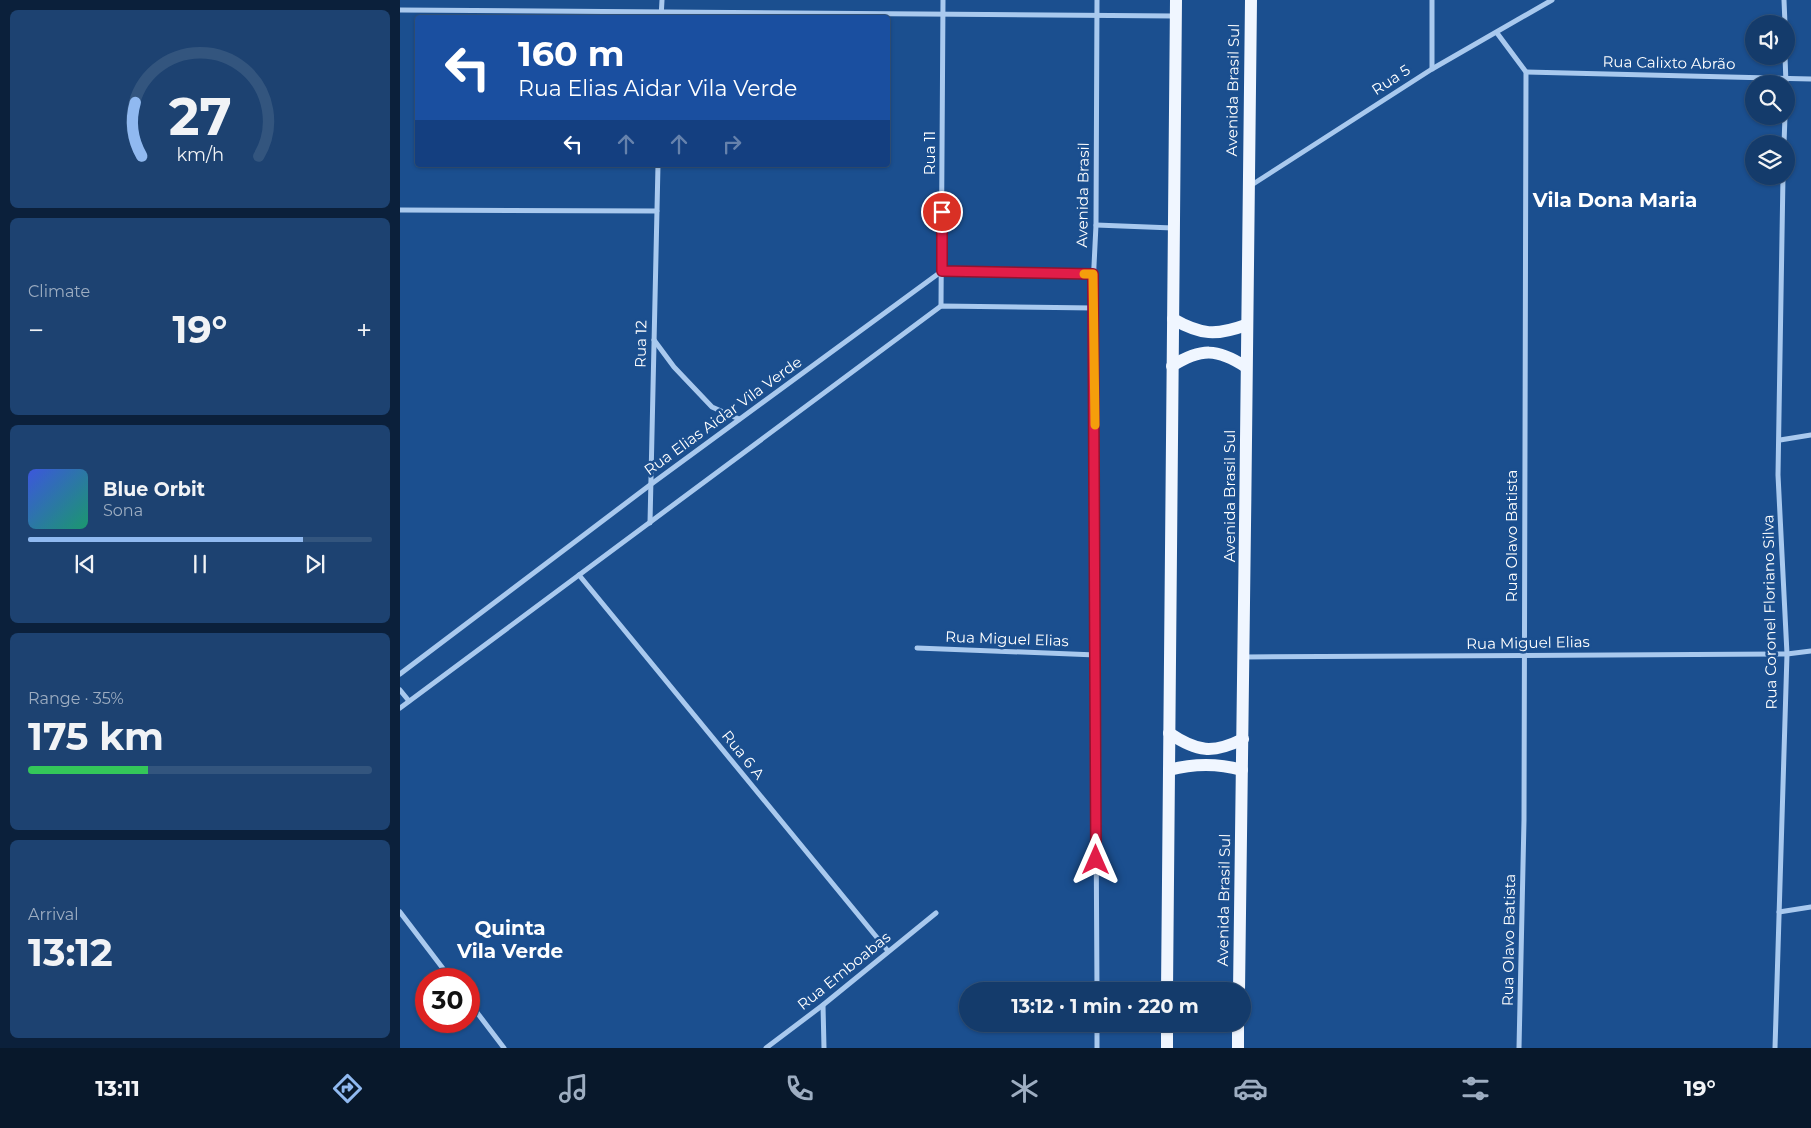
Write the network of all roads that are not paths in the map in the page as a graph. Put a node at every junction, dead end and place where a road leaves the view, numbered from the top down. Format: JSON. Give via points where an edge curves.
{"nodes":[{"id":1,"x":662,"y":0,"type":"edge"},
{"id":2,"x":943,"y":0,"type":"edge"},
{"id":3,"x":1097,"y":0,"type":"edge"},
{"id":4,"x":1176,"y":0,"type":"edge"},
{"id":5,"x":1251,"y":0,"type":"edge"},
{"id":6,"x":1432,"y":0,"type":"edge"},
{"id":7,"x":1552,"y":0,"type":"edge"},
{"id":8,"x":1784,"y":0,"type":"edge"},
{"id":9,"x":400,"y":10,"type":"edge"},
{"id":10,"x":943,"y":14,"type":"junction"},
{"id":11,"x":1097,"y":14,"type":"junction"},
{"id":12,"x":662,"y":15,"type":"edge"},
{"id":13,"x":1785,"y":15,"type":"edge"},
{"id":14,"x":1176,"y":16,"type":"junction"},
{"id":15,"x":1497,"y":33,"type":"junction"},
{"id":16,"x":1432,"y":69,"type":"junction"},
{"id":17,"x":1526,"y":72,"type":"junction"},
{"id":18,"x":1811,"y":79,"type":"edge"},
{"id":19,"x":1745,"y":80,"type":"edge"},
{"id":20,"x":1795,"y":80,"type":"edge"},
{"id":21,"x":658,"y":167,"type":"edge"},
{"id":22,"x":1783,"y":185,"type":"edge"},
{"id":23,"x":1248,"y":187,"type":"junction"},
{"id":24,"x":400,"y":210,"type":"edge"},
{"id":25,"x":656,"y":211,"type":"junction"},
{"id":26,"x":1096,"y":225,"type":"junction"},
{"id":27,"x":1174,"y":228,"type":"junction"},
{"id":28,"x":942,"y":271,"type":"junction"},
{"id":29,"x":1093,"y":274,"type":"junction"},
{"id":30,"x":941,"y":306,"type":"junction"},
{"id":31,"x":1094,"y":308,"type":"junction"},
{"id":32,"x":1173,"y":319,"type":"junction"},
{"id":33,"x":1246,"y":325,"type":"junction"},
{"id":34,"x":654,"y":340,"type":"junction"},
{"id":35,"x":1172,"y":366,"type":"junction"},
{"id":36,"x":1246,"y":367,"type":"junction"},
{"id":37,"x":739,"y":419,"type":"junction"},
{"id":38,"x":1811,"y":435,"type":"edge"},
{"id":39,"x":1780,"y":440,"type":"junction"},
{"id":40,"x":650,"y":484,"type":"junction"},
{"id":41,"x":650,"y":523,"type":"junction"},
{"id":42,"x":579,"y":575,"type":"junction"},
{"id":43,"x":917,"y":648,"type":"dead end"},
{"id":44,"x":1811,"y":650,"type":"edge"},
{"id":45,"x":1787,"y":654,"type":"junction"},
{"id":46,"x":1096,"y":655,"type":"junction"},
{"id":47,"x":1245,"y":657,"type":"junction"},
{"id":48,"x":1524,"y":657,"type":"junction"},
{"id":49,"x":400,"y":674,"type":"edge"},
{"id":50,"x":400,"y":690,"type":"edge"},
{"id":51,"x":409,"y":701,"type":"junction"},
{"id":52,"x":400,"y":708,"type":"edge"},
{"id":53,"x":1169,"y":733,"type":"junction"},
{"id":54,"x":1243,"y":740,"type":"junction"},
{"id":55,"x":1169,"y":770,"type":"junction"},
{"id":56,"x":1242,"y":770,"type":"junction"},
{"id":57,"x":1811,"y":907,"type":"edge"},
{"id":58,"x":400,"y":912,"type":"edge"},
{"id":59,"x":1779,"y":912,"type":"junction"},
{"id":60,"x":936,"y":913,"type":"dead end"},
{"id":61,"x":888,"y":951,"type":"junction"},
{"id":62,"x":443,"y":968,"type":"edge"},
{"id":63,"x":1097,"y":982,"type":"edge"},
{"id":64,"x":1167,"y":982,"type":"edge"},
{"id":65,"x":1239,"y":982,"type":"edge"},
{"id":66,"x":824,"y":1005,"type":"junction"},
{"id":67,"x":480,"y":1016,"type":"edge"},
{"id":68,"x":1097,"y":1032,"type":"edge"},
{"id":69,"x":1167,"y":1032,"type":"edge"},
{"id":70,"x":1238,"y":1032,"type":"edge"},
{"id":71,"x":504,"y":1048,"type":"edge"},
{"id":72,"x":766,"y":1048,"type":"edge"},
{"id":73,"x":824,"y":1048,"type":"edge"},
{"id":74,"x":1097,"y":1048,"type":"edge"},
{"id":75,"x":1167,"y":1048,"type":"edge"},
{"id":76,"x":1238,"y":1048,"type":"edge"},
{"id":77,"x":1520,"y":1048,"type":"edge"},
{"id":78,"x":1774,"y":1048,"type":"edge"}],
"edges":[{"from":1,"to":12,"type":"street"},
{"from":2,"to":10,"type":"street","name":"Rua 11"},
{"from":3,"to":11,"type":"street","name":"Avenida Brasil"},
{"from":4,"to":14,"type":"main road"},
{"from":5,"to":23,"type":"main road","name":"Avenida Brasil Sul"},
{"from":6,"to":16,"type":"street"},
{"from":7,"to":15,"type":"street","name":"Rua 5"},
{"from":8,"to":13,"type":"street"},
{"from":9,"to":12,"type":"street"},
{"from":10,"to":11,"type":"street"},
{"from":10,"to":12,"type":"street"},
{"from":10,"to":28,"type":"street","name":"Rua 11"},
{"from":11,"to":14,"type":"street"},
{"from":11,"to":26,"type":"street","name":"Avenida Brasil"},
{"from":14,"to":27,"type":"main road"},
{"from":15,"to":16,"type":"street","name":"Rua 5"},
{"from":15,"to":17,"type":"street"},
{"from":16,"to":23,"type":"street","name":"Rua 5"},
{"from":17,"to":19,"type":"street","name":"Rua Calixto Abrão"},
{"from":17,"to":48,"type":"street","name":"Rua Olavo Batista"},
{"from":18,"to":20,"type":"street","name":"Rua Calixto Abrão"},
{"from":21,"to":25,"type":"street","name":"Rua 12"},
{"from":22,"to":39,"type":"street","name":"Rua Coronel Floriano Silva"},
{"from":23,"to":33,"type":"main road","name":"Avenida Brasil Sul"},
{"from":24,"to":25,"type":"street"},
{"from":25,"to":34,"type":"street","name":"Rua 12"},
{"from":26,"to":27,"type":"street"},
{"from":26,"to":29,"type":"street","name":"Avenida Brasil"},
{"from":27,"to":32,"type":"main road"},
{"from":28,"to":29,"type":"street"},
{"from":28,"to":30,"type":"street","name":"Rua 11"},
{"from":28,"to":37,"type":"street","name":"Rua Elias Aidar Vila Verde"},
{"from":29,"to":31,"type":"street","name":"Avenida Brasil"},
{"from":30,"to":31,"type":"street"},
{"from":30,"to":41,"type":"street"},
{"from":31,"to":46,"type":"street","name":"Avenida Brasil"},
{"from":32,"to":33,"type":"main road","via":[[1208,334],[1228,332]]},
{"from":32,"to":35,"type":"main road"},
{"from":33,"to":36,"type":"main road","name":"Avenida Brasil Sul"},
{"from":34,"to":37,"type":"street","via":[[674,367],[712,407]]},
{"from":34,"to":40,"type":"street","name":"Rua 12"},
{"from":35,"to":36,"type":"main road","via":[[1190,355],[1210,352],[1229,356]]},
{"from":35,"to":53,"type":"main road"},
{"from":36,"to":47,"type":"main road","name":"Avenida Brasil Sul"},
{"from":37,"to":40,"type":"street","name":"Rua Elias Aidar Vila Verde"},
{"from":38,"to":39,"type":"street"},
{"from":39,"to":45,"type":"street","name":"Rua Coronel Floriano Silva","via":[[1778,475]]},
{"from":40,"to":41,"type":"street","name":"Rua 12"},
{"from":40,"to":49,"type":"street","name":"Rua Elias Aidar Vila Verde"},
{"from":41,"to":42,"type":"street"},
{"from":42,"to":51,"type":"street"},
{"from":42,"to":61,"type":"street","name":"Rua 6 A"},
{"from":43,"to":46,"type":"street","name":"Rua Miguel Elias"},
{"from":44,"to":45,"type":"street","name":"Rua Miguel Elias"},
{"from":45,"to":48,"type":"street","name":"Rua Miguel Elias"},
{"from":45,"to":59,"type":"street","name":"Rua Coronel Floriano Silva"},
{"from":46,"to":63,"type":"street","name":"Avenida Brasil"},
{"from":47,"to":48,"type":"street","name":"Rua Miguel Elias"},
{"from":47,"to":54,"type":"main road","name":"Avenida Brasil Sul"},
{"from":48,"to":77,"type":"street","name":"Rua Olavo Batista"},
{"from":50,"to":51,"type":"street"},
{"from":51,"to":52,"type":"street"},
{"from":53,"to":54,"type":"main road","via":[[1187,745],[1205,750],[1225,748]]},
{"from":53,"to":55,"type":"main road"},
{"from":54,"to":56,"type":"main road","name":"Avenida Brasil Sul"},
{"from":55,"to":56,"type":"main road","via":[[1206,763]]},
{"from":55,"to":64,"type":"main road"},
{"from":56,"to":65,"type":"main road","name":"Avenida Brasil Sul"},
{"from":57,"to":59,"type":"street"},
{"from":58,"to":62,"type":"street"},
{"from":59,"to":78,"type":"street","name":"Rua Coronel Floriano Silva"},
{"from":60,"to":61,"type":"street","name":"Rua Emboabas"},
{"from":61,"to":66,"type":"street","name":"Rua Emboabas"},
{"from":66,"to":72,"type":"street","name":"Rua Emboabas"},
{"from":66,"to":73,"type":"street"},
{"from":67,"to":71,"type":"street"},
{"from":68,"to":74,"type":"street"},
{"from":69,"to":75,"type":"main road"},
{"from":70,"to":76,"type":"main road"}]}
